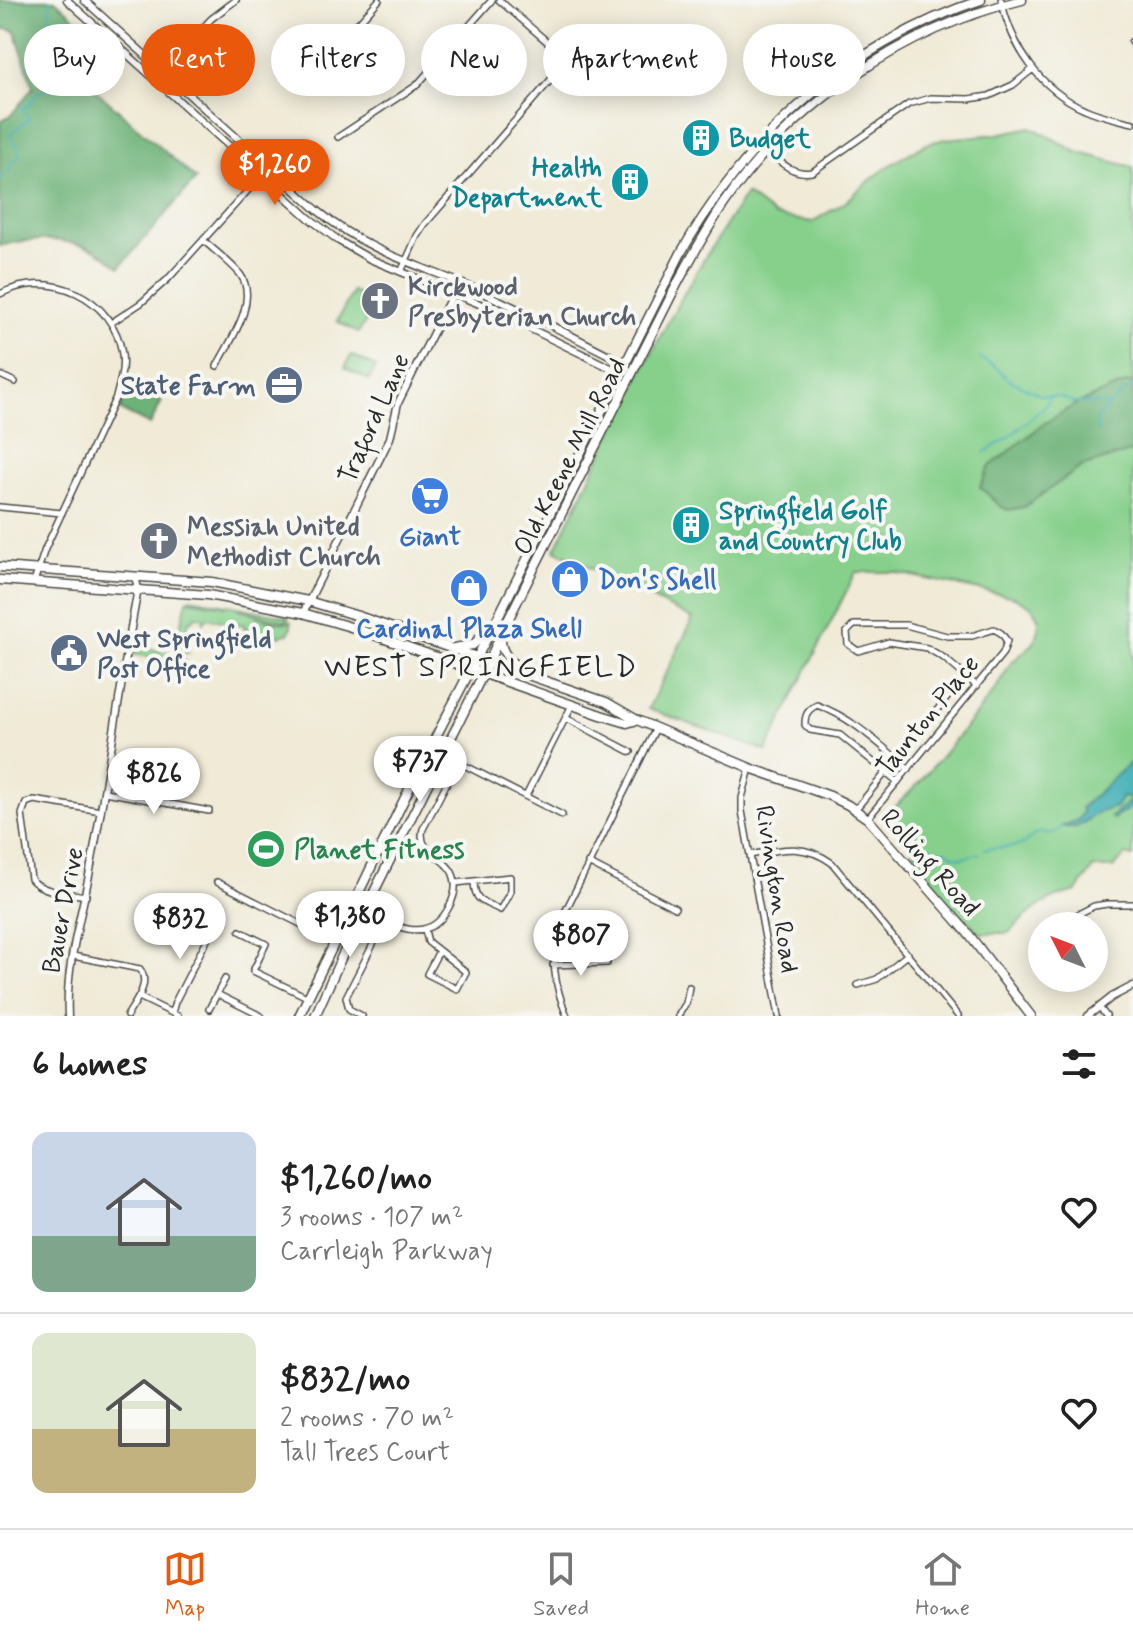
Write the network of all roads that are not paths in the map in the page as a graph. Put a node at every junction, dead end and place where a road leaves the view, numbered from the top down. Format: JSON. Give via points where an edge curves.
{"nodes":[{"id":1,"x":67,"y":0,"type":"edge"},
{"id":2,"x":84,"y":0,"type":"edge"},
{"id":3,"x":236,"y":0,"type":"edge"},
{"id":4,"x":379,"y":0,"type":"edge"},
{"id":5,"x":492,"y":0,"type":"edge"},
{"id":6,"x":499,"y":0,"type":"edge"},
{"id":7,"x":981,"y":0,"type":"edge"},
{"id":8,"x":1022,"y":0,"type":"edge"},
{"id":9,"x":1002,"y":2,"type":"edge"},
{"id":10,"x":206,"y":24,"type":"edge"},
{"id":11,"x":356,"y":24,"type":"edge"},
{"id":12,"x":543,"y":38,"type":"edge"},
{"id":13,"x":141,"y":51,"type":"edge"},
{"id":14,"x":141,"y":67,"type":"edge"},
{"id":15,"x":1033,"y":69,"type":"junction"},
{"id":16,"x":543,"y":89,"type":"edge"},
{"id":17,"x":174,"y":96,"type":"edge"},
{"id":18,"x":191,"y":96,"type":"edge"},
{"id":19,"x":1133,"y":123,"type":"edge"},
{"id":20,"x":338,"y":137,"type":"dead end"},
{"id":21,"x":759,"y":143,"type":"junction"},
{"id":22,"x":767,"y":151,"type":"junction"},
{"id":23,"x":269,"y":167,"type":"junction"},
{"id":24,"x":262,"y":175,"type":"junction"},
{"id":25,"x":203,"y":240,"type":"junction"},
{"id":26,"x":406,"y":261,"type":"junction"},
{"id":27,"x":401,"y":272,"type":"junction"},
{"id":28,"x":458,"y":282,"type":"junction"},
{"id":29,"x":454,"y":293,"type":"junction"},
{"id":30,"x":0,"y":294,"type":"edge"},
{"id":31,"x":111,"y":323,"type":"junction"},
{"id":32,"x":217,"y":366,"type":"dead end"},
{"id":33,"x":622,"y":369,"type":"junction"},
{"id":34,"x":632,"y":374,"type":"junction"},
{"id":35,"x":0,"y":375,"type":"edge"},
{"id":36,"x":15,"y":382,"type":"dead end"},
{"id":37,"x":0,"y":507,"type":"edge"},
{"id":38,"x":62,"y":513,"type":"junction"},
{"id":39,"x":0,"y":567,"type":"edge"},
{"id":40,"x":38,"y":569,"type":"junction"},
{"id":41,"x":135,"y":576,"type":"junction"},
{"id":42,"x":0,"y":580,"type":"edge"},
{"id":43,"x":34,"y":582,"type":"junction"},
{"id":44,"x":138,"y":589,"type":"junction"},
{"id":45,"x":308,"y":601,"type":"junction"},
{"id":46,"x":303,"y":613,"type":"junction"},
{"id":47,"x":497,"y":620,"type":"junction"},
{"id":48,"x":504,"y":628,"type":"junction"},
{"id":49,"x":450,"y":648,"type":"junction"},
{"id":50,"x":477,"y":658,"type":"junction"},
{"id":51,"x":489,"y":661,"type":"junction"},
{"id":52,"x":471,"y":669,"type":"junction"},
{"id":53,"x":483,"y":674,"type":"junction"},
{"id":54,"x":527,"y":675,"type":"junction"},
{"id":55,"x":965,"y":676,"type":"junction"},
{"id":56,"x":977,"y":686,"type":"junction"},
{"id":57,"x":572,"y":705,"type":"junction"},
{"id":58,"x":566,"y":718,"type":"junction"},
{"id":59,"x":637,"y":720,"type":"junction"},
{"id":60,"x":656,"y":728,"type":"junction"},
{"id":61,"x":631,"y":752,"type":"dead end"},
{"id":62,"x":896,"y":758,"type":"junction"},
{"id":63,"x":750,"y":768,"type":"junction"},
{"id":64,"x":909,"y":769,"type":"junction"},
{"id":65,"x":886,"y":771,"type":"junction"},
{"id":66,"x":898,"y":782,"type":"junction"},
{"id":67,"x":105,"y":792,"type":"junction"},
{"id":68,"x":526,"y":796,"type":"junction"},
{"id":69,"x":855,"y":810,"type":"junction"},
{"id":70,"x":101,"y":811,"type":"junction"},
{"id":71,"x":209,"y":811,"type":"dead end"},
{"id":72,"x":562,"y":815,"type":"dead end"},
{"id":73,"x":868,"y":819,"type":"junction"},
{"id":74,"x":750,"y":855,"type":"junction"},
{"id":75,"x":588,"y":863,"type":"junction"},
{"id":76,"x":217,"y":882,"type":"dead end"},
{"id":77,"x":474,"y":882,"type":"junction"},
{"id":78,"x":456,"y":883,"type":"junction"},
{"id":79,"x":86,"y":896,"type":"junction"},
{"id":80,"x":1133,"y":904,"type":"edge"},
{"id":81,"x":352,"y":905,"type":"junction"},
{"id":82,"x":675,"y":908,"type":"dead end"},
{"id":83,"x":365,"y":910,"type":"junction"},
{"id":84,"x":1082,"y":912,"type":"edge"},
{"id":85,"x":217,"y":920,"type":"dead end"},
{"id":86,"x":385,"y":921,"type":"junction"},
{"id":87,"x":425,"y":930,"type":"junction"},
{"id":88,"x":240,"y":931,"type":"dead end"},
{"id":89,"x":334,"y":941,"type":"junction"},
{"id":90,"x":439,"y":951,"type":"junction"},
{"id":91,"x":908,"y":954,"type":"junction"},
{"id":92,"x":73,"y":956,"type":"junction"},
{"id":93,"x":607,"y":963,"type":"dead end"},
{"id":94,"x":553,"y":965,"type":"junction"},
{"id":95,"x":225,"y":979,"type":"dead end"},
{"id":96,"x":858,"y":985,"type":"dead end"},
{"id":97,"x":1133,"y":986,"type":"edge"},
{"id":98,"x":689,"y":987,"type":"dead end"},
{"id":99,"x":217,"y":994,"type":"junction"},
{"id":100,"x":139,"y":997,"type":"junction"},
{"id":101,"x":307,"y":997,"type":"junction"},
{"id":102,"x":1099,"y":1007,"type":"junction"},
{"id":103,"x":209,"y":1009,"type":"dead end"},
{"id":104,"x":175,"y":1014,"type":"edge"},
{"id":105,"x":954,"y":1015,"type":"edge"},
{"id":106,"x":68,"y":1016,"type":"edge"},
{"id":107,"x":127,"y":1016,"type":"edge"},
{"id":108,"x":261,"y":1016,"type":"edge"},
{"id":109,"x":299,"y":1016,"type":"edge"},
{"id":110,"x":315,"y":1016,"type":"edge"},
{"id":111,"x":362,"y":1016,"type":"edge"},
{"id":112,"x":567,"y":1016,"type":"edge"},
{"id":113,"x":678,"y":1016,"type":"edge"},
{"id":114,"x":779,"y":1016,"type":"edge"},
{"id":115,"x":1031,"y":1016,"type":"edge"},
{"id":116,"x":1088,"y":1016,"type":"edge"},
{"id":117,"x":1106,"y":1016,"type":"edge"}],
"edges":[{"from":1,"to":14,"type":"street"},
{"from":2,"to":13,"type":"street"},
{"from":3,"to":10,"type":"street"},
{"from":4,"to":11,"type":"street"},
{"from":5,"to":20,"type":"street","via":[[417,85]]},
{"from":6,"to":12,"type":"street"},
{"from":7,"to":21,"type":"main road","name":"Old Keene Mill Road","via":[[942,14],[860,58]]},
{"from":8,"to":9,"type":"main road","name":"Old Keene Mill Road"},
{"from":9,"to":15,"type":"street","via":[[1015,40]]},
{"from":9,"to":22,"type":"main road","name":"Old Keene Mill Road","via":[[877,61],[817,104]]},
{"from":15,"to":19,"type":"street","via":[[1074,104]]},
{"from":15,"to":22,"type":"street","via":[[989,96],[909,104],[812,172],[795,172]]},
{"from":16,"to":26,"type":"street","via":[[425,224]]},
{"from":17,"to":24,"type":"street"},
{"from":18,"to":23,"type":"street"},
{"from":21,"to":22,"type":"street"},
{"from":21,"to":33,"type":"main road","name":"Old Keene Mill Road","via":[[687,242]]},
{"from":22,"to":34,"type":"main road","name":"Old Keene Mill Road","via":[[703,237]]},
{"from":23,"to":24,"type":"street"},
{"from":23,"to":26,"type":"street","via":[[345,232]]},
{"from":24,"to":25,"type":"street"},
{"from":24,"to":27,"type":"street","via":[[339,241]]},
{"from":25,"to":31,"type":"street","via":[[153,293]]},
{"from":25,"to":32,"type":"street","via":[[240,274],[247,293],[245,310]]},
{"from":26,"to":27,"type":"street"},
{"from":26,"to":28,"type":"street"},
{"from":27,"to":29,"type":"street"},
{"from":28,"to":29,"type":"street","name":"Traford Lane"},
{"from":28,"to":33,"type":"street","via":[[532,316]]},
{"from":29,"to":33,"type":"street"},
{"from":29,"to":45,"type":"street","name":"Traford Lane","via":[[398,403],[390,438]]},
{"from":30,"to":31,"type":"street","via":[[25,285],[68,288],[96,305]]},
{"from":31,"to":38,"type":"street","via":[[121,347],[122,379]]},
{"from":33,"to":34,"type":"street"},
{"from":33,"to":47,"type":"main road","name":"Old Keene Mill Road"},
{"from":34,"to":48,"type":"main road","name":"Old Keene Mill Road"},
{"from":35,"to":36,"type":"street"},
{"from":37,"to":38,"type":"street"},
{"from":38,"to":40,"type":"street"},
{"from":39,"to":40,"type":"main road","name":"Rolling Road"},
{"from":40,"to":41,"type":"main road","name":"Rolling Road"},
{"from":40,"to":43,"type":"street"},
{"from":41,"to":44,"type":"street","name":"Bauer Drive"},
{"from":41,"to":45,"type":"main road","name":"Rolling Road","via":[[212,582]]},
{"from":42,"to":43,"type":"main road","name":"Rolling Road"},
{"from":43,"to":44,"type":"main road","name":"Rolling Road"},
{"from":44,"to":46,"type":"main road","name":"Rolling Road","via":[[208,595]]},
{"from":44,"to":67,"type":"street","name":"Bauer Drive"},
{"from":45,"to":46,"type":"street","name":"Traford Lane"},
{"from":45,"to":49,"type":"main road","name":"Rolling Road"},
{"from":46,"to":52,"type":"main road","name":"Rolling Road"},
{"from":47,"to":49,"type":"main road","via":[[475,643]]},
{"from":47,"to":50,"type":"main road","name":"Old Keene Mill Road"},
{"from":48,"to":51,"type":"main road","name":"Old Keene Mill Road"},
{"from":48,"to":54,"type":"main road","via":[[501,647]]},
{"from":49,"to":50,"type":"main road","name":"Rolling Road"},
{"from":50,"to":51,"type":"main road","name":"Rolling Road"},
{"from":50,"to":52,"type":"main road","name":"Old Keene Mill Road"},
{"from":51,"to":53,"type":"main road","name":"Old Keene Mill Road"},
{"from":51,"to":54,"type":"main road","name":"Rolling Road"},
{"from":52,"to":53,"type":"main road","name":"Rolling Road"},
{"from":52,"to":81,"type":"main road","name":"Old Keene Mill Road"},
{"from":53,"to":57,"type":"main road","name":"Rolling Road"},
{"from":53,"to":83,"type":"main road","name":"Old Keene Mill Road"},
{"from":54,"to":59,"type":"main road","name":"Rolling Road","via":[[606,702]]},
{"from":55,"to":56,"type":"street"},
{"from":55,"to":56,"type":"street","name":"Taunton Place","via":[[927,648],[889,642],[858,651],[848,644],[847,632],[854,625],[906,625],[947,636],[994,629],[1007,641]]},
{"from":55,"to":62,"type":"street","name":"Taunton Place"},
{"from":56,"to":64,"type":"street","name":"Taunton Place"},
{"from":57,"to":58,"type":"street"},
{"from":57,"to":59,"type":"main road","name":"Rolling Road","via":[[627,723]]},
{"from":58,"to":61,"type":"street"},
{"from":58,"to":68,"type":"street"},
{"from":59,"to":60,"type":"main road","name":"Rolling Road"},
{"from":60,"to":63,"type":"main road","name":"Rolling Road"},
{"from":60,"to":75,"type":"street"},
{"from":62,"to":64,"type":"street"},
{"from":62,"to":65,"type":"street","name":"Taunton Place"},
{"from":62,"to":65,"type":"street","via":[[837,713],[817,705],[810,708],[805,715],[810,730],[840,735]]},
{"from":63,"to":69,"type":"main road","name":"Rolling Road"},
{"from":63,"to":74,"type":"street","name":"Rivington Road","via":[[742,805]]},
{"from":64,"to":66,"type":"street","name":"Taunton Place"},
{"from":65,"to":66,"type":"street"},
{"from":65,"to":69,"type":"street","name":"Taunton Place"},
{"from":66,"to":73,"type":"street","name":"Taunton Place"},
{"from":67,"to":70,"type":"street","name":"Bauer Drive"},
{"from":67,"to":71,"type":"street"},
{"from":68,"to":72,"type":"street"},
{"from":68,"to":78,"type":"street","via":[[464,765],[454,769],[421,837]]},
{"from":69,"to":73,"type":"main road","name":"Rolling Road"},
{"from":70,"to":79,"type":"street","name":"Bauer Drive"},
{"from":70,"to":79,"type":"street","via":[[34,800],[26,803],[22,814],[35,885]]},
{"from":73,"to":115,"type":"main road","name":"Rolling Road","via":[[967,932]]},
{"from":74,"to":91,"type":"street","via":[[794,849],[824,857]]},
{"from":74,"to":114,"type":"street","name":"Rivington Road"},
{"from":75,"to":82,"type":"street"},
{"from":75,"to":94,"type":"street","via":[[559,924]]},
{"from":76,"to":89,"type":"street"},
{"from":77,"to":77,"type":"street","via":[[510,877],[510,892],[500,910],[474,894]]},
{"from":77,"to":78,"type":"street"},
{"from":78,"to":87,"type":"street","via":[[443,918]]},
{"from":79,"to":92,"type":"street","name":"Bauer Drive"},
{"from":80,"to":84,"type":"street","via":[[1094,906]]},
{"from":81,"to":83,"type":"street"},
{"from":81,"to":89,"type":"main road","name":"Old Keene Mill Road"},
{"from":83,"to":86,"type":"street"},
{"from":83,"to":110,"type":"main road","name":"Old Keene Mill Road"},
{"from":85,"to":104,"type":"street","via":[[175,1002]]},
{"from":86,"to":87,"type":"street"},
{"from":86,"to":111,"type":"street","via":[[346,997],[349,1009]]},
{"from":87,"to":90,"type":"street","via":[[428,942]]},
{"from":88,"to":101,"type":"street","via":[[266,944],[253,971]]},
{"from":89,"to":101,"type":"main road","name":"Old Keene Mill Road"},
{"from":90,"to":90,"type":"street","via":[[466,972],[457,989],[427,974]]},
{"from":91,"to":96,"type":"street","via":[[873,982]]},
{"from":91,"to":105,"type":"street"},
{"from":92,"to":100,"type":"street","via":[[140,969],[144,982]]},
{"from":92,"to":106,"type":"street","name":"Bauer Drive"},
{"from":93,"to":94,"type":"street"},
{"from":94,"to":112,"type":"street"},
{"from":95,"to":99,"type":"street"},
{"from":97,"to":102,"type":"street"},
{"from":98,"to":113,"type":"street"},
{"from":99,"to":103,"type":"street"},
{"from":99,"to":108,"type":"street"},
{"from":100,"to":104,"type":"street"},
{"from":100,"to":107,"type":"street"},
{"from":101,"to":109,"type":"main road","name":"Old Keene Mill Road"},
{"from":102,"to":116,"type":"street"},
{"from":102,"to":117,"type":"street"}]}
